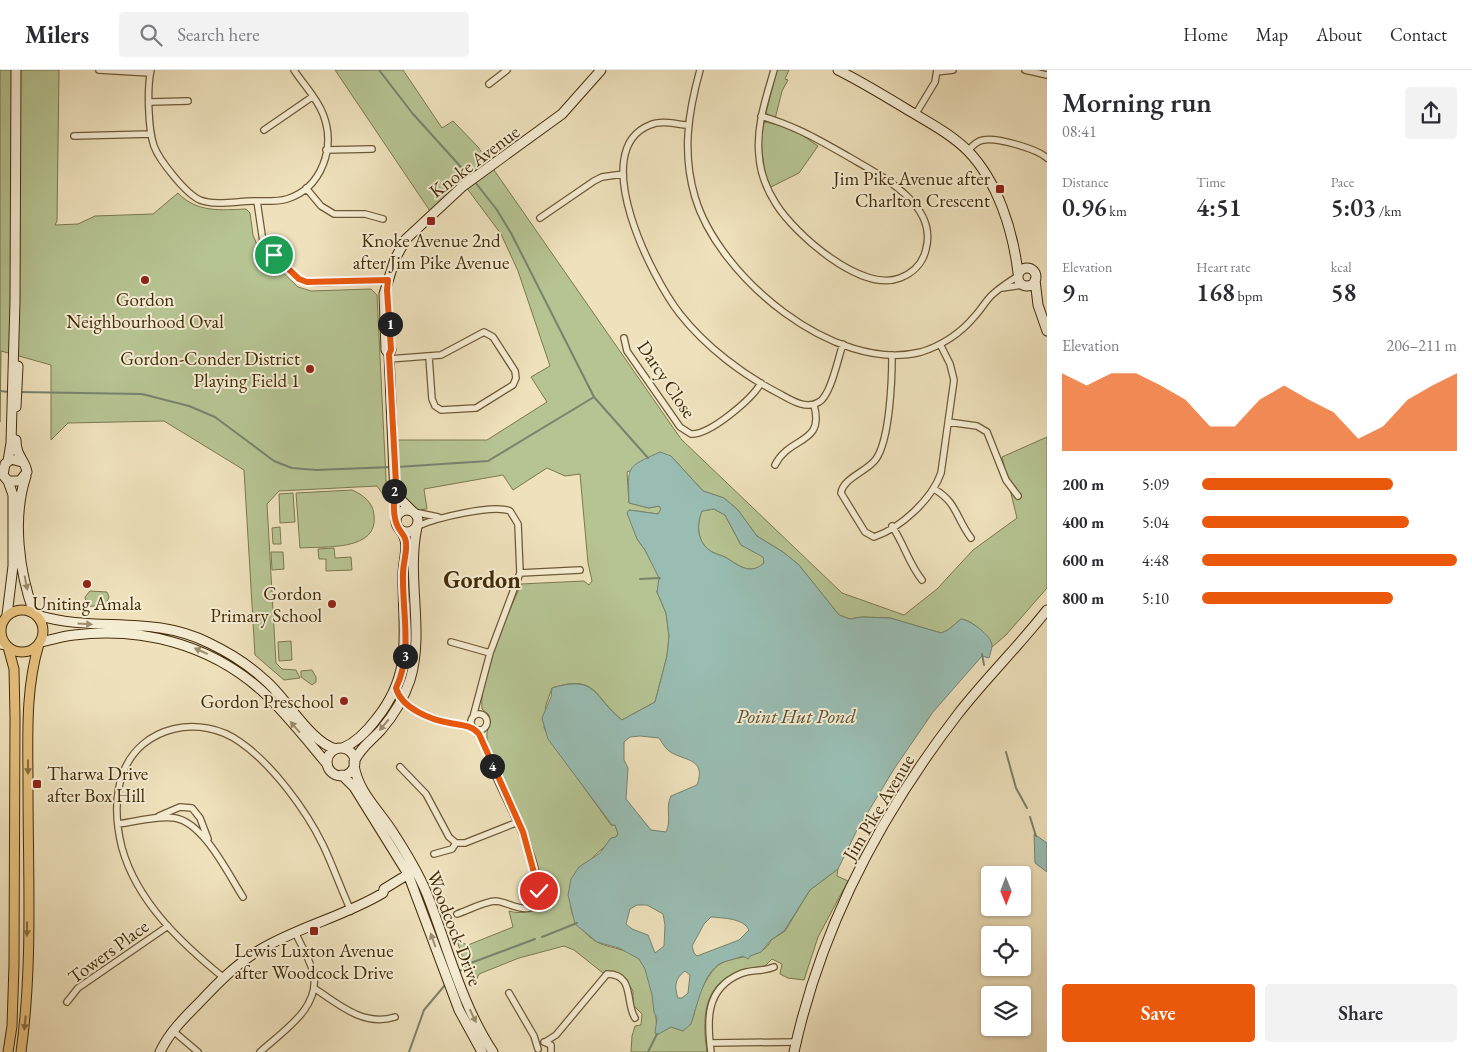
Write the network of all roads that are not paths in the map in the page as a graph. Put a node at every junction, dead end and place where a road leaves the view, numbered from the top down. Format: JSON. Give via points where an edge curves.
{"nodes":[{"id":1,"x":16,"y":70,"type":"edge"},
{"id":2,"x":99,"y":70,"type":"edge"},
{"id":3,"x":294,"y":70,"type":"edge"},
{"id":4,"x":507,"y":70,"type":"edge"},
{"id":5,"x":600,"y":70,"type":"edge"},
{"id":6,"x":700,"y":70,"type":"edge"},
{"id":7,"x":774,"y":70,"type":"edge"},
{"id":8,"x":838,"y":70,"type":"edge"},
{"id":9,"x":953,"y":70,"type":"edge"},
{"id":10,"x":1025,"y":70,"type":"edge"},
{"id":11,"x":151,"y":71,"type":"edge"},
{"id":12,"x":937,"y":71,"type":"edge"},
{"id":13,"x":1047,"y":75,"type":"edge"},
{"id":14,"x":489,"y":84,"type":"dead end"},
{"id":15,"x":312,"y":96,"type":"junction"},
{"id":16,"x":188,"y":101,"type":"dead end"},
{"id":17,"x":150,"y":102,"type":"junction"},
{"id":18,"x":916,"y":115,"type":"junction"},
{"id":19,"x":761,"y":116,"type":"junction"},
{"id":20,"x":687,"y":125,"type":"junction"},
{"id":21,"x":264,"y":130,"type":"dead end"},
{"id":22,"x":151,"y":134,"type":"junction"},
{"id":23,"x":74,"y":136,"type":"dead end"},
{"id":24,"x":372,"y":149,"type":"dead end"},
{"id":25,"x":326,"y":150,"type":"junction"},
{"id":26,"x":968,"y":151,"type":"junction"},
{"id":27,"x":1047,"y":158,"type":"edge"},
{"id":28,"x":623,"y":174,"type":"junction"},
{"id":29,"x":306,"y":188,"type":"junction"},
{"id":30,"x":257,"y":201,"type":"junction"},
{"id":31,"x":540,"y":218,"type":"dead end"},
{"id":32,"x":384,"y":219,"type":"dead end"},
{"id":33,"x":1016,"y":252,"type":"junction"},
{"id":34,"x":1028,"y":268,"type":"junction"},
{"id":35,"x":1018,"y":274,"type":"junction"},
{"id":36,"x":1035,"y":280,"type":"junction"},
{"id":37,"x":387,"y":285,"type":"junction"},
{"id":38,"x":1024,"y":286,"type":"junction"},
{"id":39,"x":1000,"y":289,"type":"junction"},
{"id":40,"x":1038,"y":305,"type":"junction"},
{"id":41,"x":1047,"y":331,"type":"edge"},
{"id":42,"x":624,"y":338,"type":"dead end"},
{"id":43,"x":843,"y":344,"type":"junction"},
{"id":44,"x":940,"y":344,"type":"junction"},
{"id":45,"x":892,"y":355,"type":"junction"},
{"id":46,"x":389,"y":356,"type":"junction"},
{"id":47,"x":429,"y":357,"type":"junction"},
{"id":48,"x":761,"y":384,"type":"junction"},
{"id":49,"x":814,"y":405,"type":"junction"},
{"id":50,"x":14,"y":406,"type":"junction"},
{"id":51,"x":948,"y":422,"type":"junction"},
{"id":52,"x":22,"y":462,"type":"junction"},
{"id":53,"x":4,"y":463,"type":"edge"},
{"id":54,"x":774,"y":465,"type":"dead end"},
{"id":55,"x":26,"y":476,"type":"junction"},
{"id":56,"x":4,"y":478,"type":"edge"},
{"id":57,"x":395,"y":480,"type":"junction"},
{"id":58,"x":934,"y":490,"type":"junction"},
{"id":59,"x":1018,"y":496,"type":"dead end"},
{"id":60,"x":413,"y":512,"type":"junction"},
{"id":61,"x":438,"y":517,"type":"junction"},
{"id":62,"x":398,"y":526,"type":"junction"},
{"id":63,"x":418,"y":526,"type":"junction"},
{"id":64,"x":892,"y":526,"type":"junction"},
{"id":65,"x":971,"y":538,"type":"dead end"},
{"id":66,"x":580,"y":570,"type":"dead end"},
{"id":67,"x":520,"y":573,"type":"junction"},
{"id":68,"x":922,"y":580,"type":"dead end"},
{"id":69,"x":1047,"y":610,"type":"edge"},
{"id":70,"x":36,"y":614,"type":"junction"},
{"id":71,"x":3,"y":618,"type":"edge"},
{"id":72,"x":451,"y":642,"type":"dead end"},
{"id":73,"x":40,"y":643,"type":"junction"},
{"id":74,"x":5,"y":645,"type":"edge"},
{"id":75,"x":490,"y":653,"type":"junction"},
{"id":76,"x":396,"y":688,"type":"junction"},
{"id":77,"x":478,"y":699,"type":"junction"},
{"id":78,"x":401,"y":700,"type":"junction"},
{"id":79,"x":388,"y":703,"type":"junction"},
{"id":80,"x":482,"y":715,"type":"junction"},
{"id":81,"x":472,"y":718,"type":"junction"},
{"id":82,"x":457,"y":724,"type":"junction"},
{"id":83,"x":486,"y":727,"type":"junction"},
{"id":84,"x":474,"y":729,"type":"junction"},
{"id":85,"x":484,"y":742,"type":"junction"},
{"id":86,"x":339,"y":749,"type":"junction"},
{"id":87,"x":327,"y":764,"type":"junction"},
{"id":88,"x":354,"y":764,"type":"junction"},
{"id":89,"x":400,"y":767,"type":"dead end"},
{"id":90,"x":342,"y":775,"type":"junction"},
{"id":91,"x":142,"y":821,"type":"junction"},
{"id":92,"x":518,"y":822,"type":"junction"},
{"id":93,"x":118,"y":824,"type":"junction"},
{"id":94,"x":456,"y":843,"type":"junction"},
{"id":95,"x":434,"y":854,"type":"dead end"},
{"id":96,"x":216,"y":855,"type":"junction"},
{"id":97,"x":413,"y":875,"type":"junction"},
{"id":98,"x":243,"y":897,"type":"dead end"},
{"id":99,"x":351,"y":911,"type":"junction"},
{"id":100,"x":457,"y":914,"type":"dead end"},
{"id":101,"x":168,"y":926,"type":"junction"},
{"id":102,"x":295,"y":932,"type":"junction"},
{"id":103,"x":774,"y":967,"type":"dead end"},
{"id":104,"x":224,"y":978,"type":"junction"},
{"id":105,"x":314,"y":988,"type":"junction"},
{"id":106,"x":509,"y":993,"type":"dead end"},
{"id":107,"x":67,"y":1002,"type":"dead end"},
{"id":108,"x":395,"y":1017,"type":"dead end"},
{"id":109,"x":635,"y":1018,"type":"dead end"},
{"id":110,"x":172,"y":1030,"type":"junction"},
{"id":111,"x":556,"y":1035,"type":"junction"},
{"id":112,"x":534,"y":1036,"type":"junction"},
{"id":113,"x":545,"y":1042,"type":"junction"},
{"id":114,"x":710,"y":1042,"type":"junction"},
{"id":115,"x":796,"y":1042,"type":"junction"},
{"id":116,"x":537,"y":1050,"type":"edge"},
{"id":117,"x":552,"y":1050,"type":"edge"},
{"id":118,"x":264,"y":1051,"type":"edge"},
{"id":119,"x":8,"y":1052,"type":"edge"},
{"id":120,"x":21,"y":1052,"type":"edge"},
{"id":121,"x":160,"y":1052,"type":"edge"},
{"id":122,"x":198,"y":1052,"type":"edge"},
{"id":123,"x":482,"y":1052,"type":"edge"},
{"id":124,"x":493,"y":1052,"type":"edge"},
{"id":125,"x":711,"y":1052,"type":"edge"},
{"id":126,"x":794,"y":1052,"type":"edge"}],
"edges":[{"from":1,"to":50,"type":"street"},
{"from":2,"to":11,"type":"street"},
{"from":3,"to":15,"type":"street"},
{"from":4,"to":14,"type":"street"},
{"from":5,"to":37,"type":"street","name":"Knoke Avenue","via":[[562,114],[463,186],[406,239],[395,259]]},
{"from":6,"to":20,"type":"street"},
{"from":7,"to":19,"type":"street"},
{"from":8,"to":18,"type":"street"},
{"from":9,"to":12,"type":"street"},
{"from":10,"to":13,"type":"street"},
{"from":11,"to":17,"type":"street"},
{"from":12,"to":18,"type":"street","via":[[935,82]]},
{"from":15,"to":21,"type":"street"},
{"from":15,"to":25,"type":"street","via":[[326,123]]},
{"from":16,"to":17,"type":"street"},
{"from":17,"to":22,"type":"street"},
{"from":18,"to":26,"type":"street","via":[[945,132]]},
{"from":19,"to":19,"type":"street","via":[[798,128],[900,189],[919,212],[928,234],[924,256],[916,269],[897,279],[876,279],[827,255],[795,228],[773,199],[762,171],[758,140]]},
{"from":20,"to":28,"type":"street","via":[[660,123],[643,128],[626,152]]},
{"from":20,"to":43,"type":"street","via":[[688,166],[694,195],[704,223],[719,248],[750,284],[779,309],[810,329]]},
{"from":22,"to":23,"type":"street"},
{"from":22,"to":30,"type":"street","via":[[160,157],[192,195],[212,202]]},
{"from":24,"to":25,"type":"street"},
{"from":25,"to":29,"type":"street","via":[[324,167]]},
{"from":26,"to":27,"type":"street","via":[[979,141],[990,140],[1031,149]]},
{"from":26,"to":33,"type":"street","via":[[990,182]]},
{"from":28,"to":31,"type":"street","via":[[594,181]]},
{"from":28,"to":48,"type":"street","via":[[640,244],[666,295],[686,322],[711,346]]},
{"from":29,"to":30,"type":"street","via":[[290,198]]},
{"from":29,"to":32,"type":"street","via":[[321,206],[334,214],[365,214]]},
{"from":30,"to":37,"type":"street","via":[[263,242],[299,279],[315,283]]},
{"from":33,"to":34,"type":"street"},
{"from":33,"to":35,"type":"street"},
{"from":34,"to":35,"type":"street"},
{"from":34,"to":36,"type":"street","via":[[1034,272]]},
{"from":35,"to":38,"type":"street","via":[[1019,282]]},
{"from":35,"to":39,"type":"street"},
{"from":36,"to":38,"type":"street"},
{"from":36,"to":40,"type":"street"},
{"from":37,"to":46,"type":"street","name":"Knoke Avenue"},
{"from":38,"to":39,"type":"street"},
{"from":38,"to":40,"type":"street"},
{"from":39,"to":44,"type":"street","via":[[964,328]]},
{"from":40,"to":41,"type":"street"},
{"from":42,"to":48,"type":"street","name":"Darcy Close","via":[[627,351],[685,432],[703,432],[746,402]]},
{"from":43,"to":45,"type":"street"},
{"from":43,"to":49,"type":"street","via":[[828,391]]},
{"from":44,"to":45,"type":"street","via":[[923,351]]},
{"from":44,"to":51,"type":"street","via":[[954,380]]},
{"from":45,"to":64,"type":"street","via":[[892,386],[882,447],[873,464],[843,486],[840,493],[869,536],[880,535]]},
{"from":46,"to":47,"type":"street"},
{"from":46,"to":57,"type":"street","name":"Knoke Avenue"},
{"from":47,"to":47,"type":"street","via":[[450,352],[484,332],[493,337],[515,371],[516,378],[513,385],[476,408],[441,410],[432,399]]},
{"from":48,"to":49,"type":"street","via":[[799,404]]},
{"from":49,"to":54,"type":"street","via":[[817,423],[814,431],[783,452]]},
{"from":50,"to":52,"type":"street","via":[[16,450]]},
{"from":50,"to":53,"type":"street","via":[[11,444]]},
{"from":51,"to":58,"type":"street"},
{"from":51,"to":59,"type":"street","via":[[976,426],[987,432],[1006,480]]},
{"from":52,"to":53,"type":"street","via":[[15,459]]},
{"from":52,"to":55,"type":"street"},
{"from":53,"to":56,"type":"street"},
{"from":55,"to":56,"type":"street","via":[[16,483]]},
{"from":55,"to":70,"type":"street","one_way":true,"via":[[18,506],[26,583]]},
{"from":56,"to":71,"type":"street","via":[[13,495],[13,566]]},
{"from":57,"to":60,"type":"street","name":"Knoke Avenue","via":[[402,500]]},
{"from":57,"to":62,"type":"street","name":"Knoke Avenue"},
{"from":58,"to":64,"type":"street","via":[[922,504]]},
{"from":58,"to":65,"type":"street","via":[[952,503],[960,523]]},
{"from":60,"to":61,"type":"street"},
{"from":60,"to":62,"type":"street","via":[[401,512]]},
{"from":60,"to":63,"type":"street","via":[[419,520]]},
{"from":61,"to":63,"type":"street"},
{"from":61,"to":67,"type":"street","via":[[499,509],[510,511],[518,524]]},
{"from":62,"to":63,"type":"street","via":[[407,533]]},
{"from":62,"to":76,"type":"street","name":"Knoke Avenue","via":[[407,546],[403,575],[406,644]]},
{"from":63,"to":78,"type":"street","via":[[412,565],[415,656]]},
{"from":64,"to":68,"type":"street"},
{"from":66,"to":67,"type":"street"},
{"from":67,"to":75,"type":"street"},
{"from":69,"to":115,"type":"street","name":"Jim Pike Avenue","via":[[940,738],[881,827],[834,923]]},
{"from":70,"to":71,"type":"main road","via":[[20,609]]},
{"from":70,"to":73,"type":"main road","via":[[43,629]]},
{"from":70,"to":86,"type":"street","one_way":true,"via":[[76,624],[131,624],[175,630],[207,642],[249,667],[283,698],[321,743]]},
{"from":71,"to":74,"type":"main road","via":[[0,633]]},
{"from":72,"to":75,"type":"street"},
{"from":73,"to":74,"type":"main road","via":[[25,652]]},
{"from":87,"to":73,"type":"street","one_way":true,"via":[[254,684],[196,648],[154,636],[76,634]]},
{"from":73,"to":120,"type":"main road","one_way":true,"via":[[30,686],[27,994]]},
{"from":74,"to":119,"type":"main road","via":[[14,669],[15,686],[14,965]]},
{"from":75,"to":77,"type":"street"},
{"from":76,"to":78,"type":"street"},
{"from":76,"to":79,"type":"street","name":"Knoke Avenue"},
{"from":77,"to":80,"type":"street"},
{"from":77,"to":81,"type":"street"},
{"from":78,"to":79,"type":"street"},
{"from":78,"to":82,"type":"street","via":[[434,719]]},
{"from":78,"to":88,"type":"street","one_way":true,"via":[[381,729],[359,752]]},
{"from":79,"to":86,"type":"street","name":"Knoke Avenue","via":[[356,740]]},
{"from":80,"to":81,"type":"street"},
{"from":80,"to":83,"type":"street","via":[[487,721]]},
{"from":81,"to":82,"type":"street"},
{"from":81,"to":84,"type":"street"},
{"from":82,"to":84,"type":"street"},
{"from":83,"to":84,"type":"street"},
{"from":83,"to":85,"type":"street"},
{"from":84,"to":85,"type":"street"},
{"from":85,"to":92,"type":"street","via":[[487,756]]},
{"from":86,"to":87,"type":"street","via":[[328,756]]},
{"from":86,"to":88,"type":"street","via":[[352,755]]},
{"from":87,"to":90,"type":"street","via":[[330,771]]},
{"from":88,"to":90,"type":"street","via":[[349,772]]},
{"from":88,"to":97,"type":"street","name":"Woodcock Drive","via":[[364,793],[388,825]]},
{"from":89,"to":94,"type":"street","via":[[426,794],[449,838]]},
{"from":90,"to":97,"type":"street","name":"Woodcock Drive","via":[[354,787]]},
{"from":91,"to":93,"type":"street"},
{"from":91,"to":96,"type":"street","via":[[175,818],[190,824],[202,834]]},
{"from":91,"to":96,"type":"street","via":[[180,807],[192,808],[200,818]]},
{"from":92,"to":94,"type":"street","via":[[465,843]]},
{"from":92,"to":100,"type":"street","via":[[528,844],[539,891],[538,900],[520,909],[502,902],[490,902]]},
{"from":93,"to":99,"type":"street","via":[[118,790],[122,775],[142,746],[158,734],[177,727],[204,726],[217,730],[250,750],[298,804],[322,843]]},
{"from":93,"to":101,"type":"street","via":[[128,864]]},
{"from":94,"to":95,"type":"street","via":[[452,849]]},
{"from":96,"to":98,"type":"street"},
{"from":97,"to":99,"type":"street","via":[[387,893],[383,892]]},
{"from":123,"to":97,"type":"street","name":"Woodcock Drive","one_way":true,"via":[[451,990]]},
{"from":97,"to":124,"type":"street","name":"Woodcock Drive","one_way":true,"via":[[478,1027]]},
{"from":99,"to":102,"type":"street"},
{"from":101,"to":104,"type":"street","via":[[201,961]]},
{"from":101,"to":107,"type":"street","name":"Towers Place","via":[[78,988]]},
{"from":102,"to":104,"type":"street","via":[[258,951]]},
{"from":102,"to":105,"type":"street","via":[[312,970]]},
{"from":103,"to":114,"type":"street","via":[[762,972],[739,974],[715,994],[709,1008]]},
{"from":104,"to":110,"type":"street"},
{"from":105,"to":108,"type":"street","via":[[358,1016],[378,1021]]},
{"from":105,"to":118,"type":"street","via":[[306,1009]]},
{"from":106,"to":112,"type":"street"},
{"from":109,"to":111,"type":"street","via":[[628,988],[617,976],[607,974]]},
{"from":110,"to":121,"type":"street"},
{"from":110,"to":122,"type":"street"},
{"from":111,"to":113,"type":"street"},
{"from":111,"to":117,"type":"street"},
{"from":112,"to":113,"type":"street"},
{"from":112,"to":116,"type":"street"},
{"from":113,"to":116,"type":"street","via":[[540,1043]]},
{"from":113,"to":117,"type":"street"},
{"from":114,"to":115,"type":"street"},
{"from":114,"to":125,"type":"street"},
{"from":115,"to":126,"type":"street","name":"Jim Pike Avenue"}]}
